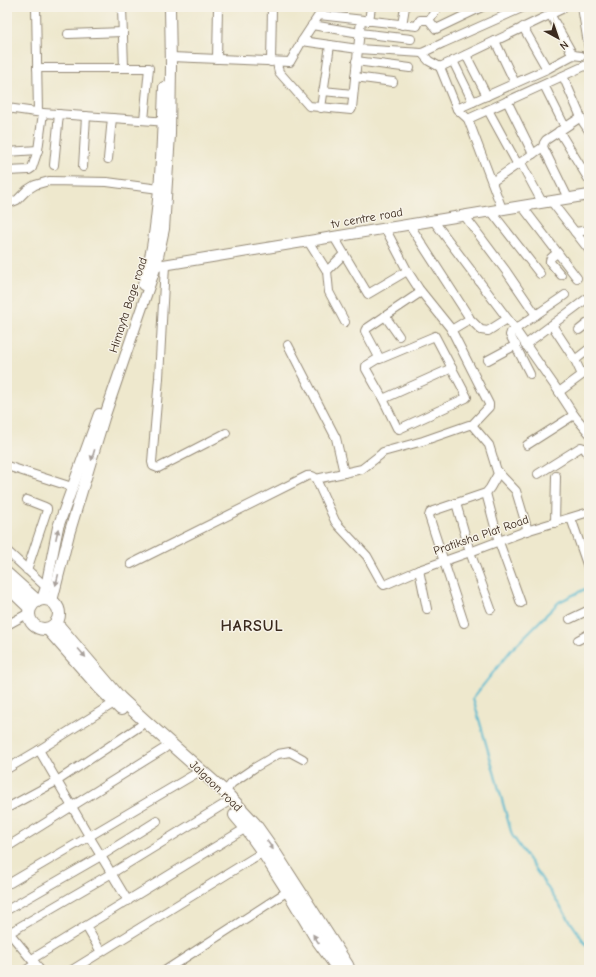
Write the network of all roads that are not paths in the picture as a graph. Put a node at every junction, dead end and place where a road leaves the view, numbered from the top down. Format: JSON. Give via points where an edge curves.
{"nodes":[{"id":1,"x":36,"y":7,"type":"edge"},
{"id":2,"x":122,"y":7,"type":"edge"},
{"id":3,"x":163,"y":7,"type":"edge"},
{"id":4,"x":170,"y":7,"type":"edge"},
{"id":5,"x":218,"y":7,"type":"edge"},
{"id":6,"x":272,"y":7,"type":"edge"},
{"id":7,"x":371,"y":7,"type":"edge"},
{"id":8,"x":403,"y":7,"type":"edge"},
{"id":9,"x":438,"y":7,"type":"edge"},
{"id":10,"x":482,"y":7,"type":"edge"},
{"id":11,"x":524,"y":7,"type":"edge"},
{"id":12,"x":582,"y":7,"type":"edge"},
{"id":13,"x":562,"y":9,"type":"dead end"},
{"id":14,"x":318,"y":11,"type":"edge"},
{"id":15,"x":550,"y":14,"type":"junction"},
{"id":16,"x":365,"y":20,"type":"junction"},
{"id":17,"x":429,"y":20,"type":"junction"},
{"id":18,"x":402,"y":24,"type":"junction"},
{"id":19,"x":312,"y":25,"type":"junction"},
{"id":20,"x":523,"y":27,"type":"junction"},
{"id":21,"x":436,"y":29,"type":"junction"},
{"id":22,"x":123,"y":32,"type":"junction"},
{"id":23,"x":360,"y":33,"type":"junction"},
{"id":24,"x":68,"y":34,"type":"dead end"},
{"id":25,"x":411,"y":38,"type":"dead end"},
{"id":26,"x":495,"y":40,"type":"junction"},
{"id":27,"x":302,"y":41,"type":"junction"},
{"id":28,"x":442,"y":43,"type":"junction"},
{"id":29,"x":330,"y":45,"type":"junction"},
{"id":30,"x":358,"y":49,"type":"junction"},
{"id":31,"x":589,"y":49,"type":"edge"},
{"id":32,"x":422,"y":53,"type":"junction"},
{"id":33,"x":466,"y":55,"type":"junction"},
{"id":34,"x":171,"y":57,"type":"junction"},
{"id":35,"x":217,"y":59,"type":"junction"},
{"id":36,"x":356,"y":61,"type":"junction"},
{"id":37,"x":453,"y":61,"type":"junction"},
{"id":38,"x":274,"y":62,"type":"junction"},
{"id":39,"x":589,"y":64,"type":"edge"},
{"id":40,"x":440,"y":67,"type":"junction"},
{"id":41,"x":38,"y":68,"type":"junction"},
{"id":42,"x":124,"y":68,"type":"junction"},
{"id":43,"x":410,"y":68,"type":"dead end"},
{"id":44,"x":546,"y":69,"type":"junction"},
{"id":45,"x":562,"y":76,"type":"junction"},
{"id":46,"x":355,"y":77,"type":"junction"},
{"id":47,"x":393,"y":82,"type":"dead end"},
{"id":48,"x":515,"y":83,"type":"junction"},
{"id":49,"x":544,"y":84,"type":"junction"},
{"id":50,"x":323,"y":91,"type":"junction"},
{"id":51,"x":353,"y":94,"type":"junction"},
{"id":52,"x":487,"y":96,"type":"junction"},
{"id":53,"x":507,"y":101,"type":"junction"},
{"id":54,"x":474,"y":102,"type":"junction"},
{"id":55,"x":7,"y":108,"type":"edge"},
{"id":56,"x":321,"y":108,"type":"junction"},
{"id":57,"x":457,"y":109,"type":"junction"},
{"id":58,"x":488,"y":110,"type":"junction"},
{"id":59,"x":41,"y":112,"type":"junction"},
{"id":60,"x":59,"y":114,"type":"junction"},
{"id":61,"x":86,"y":116,"type":"junction"},
{"id":62,"x":581,"y":117,"type":"junction"},
{"id":63,"x":112,"y":118,"type":"junction"},
{"id":64,"x":468,"y":119,"type":"junction"},
{"id":65,"x":144,"y":120,"type":"junction"},
{"id":66,"x":166,"y":122,"type":"junction"},
{"id":67,"x":562,"y":129,"type":"junction"},
{"id":68,"x":589,"y":131,"type":"edge"},
{"id":69,"x":543,"y":148,"type":"junction"},
{"id":70,"x":38,"y":150,"type":"junction"},
{"id":71,"x":7,"y":152,"type":"edge"},
{"id":72,"x":533,"y":154,"type":"junction"},
{"id":73,"x":108,"y":159,"type":"dead end"},
{"id":74,"x":519,"y":164,"type":"junction"},
{"id":75,"x":54,"y":166,"type":"dead end"},
{"id":76,"x":84,"y":167,"type":"dead end"},
{"id":77,"x":7,"y":171,"type":"edge"},
{"id":78,"x":589,"y":180,"type":"edge"},
{"id":79,"x":492,"y":182,"type":"junction"},
{"id":80,"x":159,"y":189,"type":"junction"},
{"id":81,"x":589,"y":195,"type":"edge"},
{"id":82,"x":568,"y":198,"type":"junction"},
{"id":83,"x":546,"y":202,"type":"junction"},
{"id":84,"x":7,"y":204,"type":"edge"},
{"id":85,"x":522,"y":206,"type":"junction"},
{"id":86,"x":502,"y":209,"type":"junction"},
{"id":87,"x":491,"y":211,"type":"junction"},
{"id":88,"x":464,"y":215,"type":"junction"},
{"id":89,"x":433,"y":220,"type":"junction"},
{"id":90,"x":409,"y":224,"type":"junction"},
{"id":91,"x":385,"y":228,"type":"junction"},
{"id":92,"x":589,"y":230,"type":"edge"},
{"id":93,"x":575,"y":232,"type":"junction"},
{"id":94,"x":334,"y":237,"type":"junction"},
{"id":95,"x":308,"y":241,"type":"junction"},
{"id":96,"x":589,"y":250,"type":"edge"},
{"id":97,"x":558,"y":253,"type":"junction"},
{"id":98,"x":344,"y":254,"type":"junction"},
{"id":99,"x":157,"y":266,"type":"junction"},
{"id":100,"x":406,"y":270,"type":"junction"},
{"id":101,"x":327,"y":271,"type":"junction"},
{"id":102,"x":540,"y":274,"type":"dead end"},
{"id":103,"x":561,"y":275,"type":"dead end"},
{"id":104,"x":577,"y":278,"type":"dead end"},
{"id":105,"x":421,"y":292,"type":"junction"},
{"id":106,"x":565,"y":295,"type":"dead end"},
{"id":107,"x":589,"y":297,"type":"edge"},
{"id":108,"x":536,"y":315,"type":"junction"},
{"id":109,"x":385,"y":316,"type":"junction"},
{"id":110,"x":469,"y":318,"type":"junction"},
{"id":111,"x":507,"y":319,"type":"junction"},
{"id":112,"x":345,"y":322,"type":"dead end"},
{"id":113,"x":589,"y":322,"type":"edge"},
{"id":114,"x":552,"y":325,"type":"junction"},
{"id":115,"x":514,"y":329,"type":"junction"},
{"id":116,"x":452,"y":330,"type":"junction"},
{"id":117,"x":579,"y":330,"type":"dead end"},
{"id":118,"x":399,"y":336,"type":"dead end"},
{"id":119,"x":288,"y":345,"type":"dead end"},
{"id":120,"x":516,"y":345,"type":"junction"},
{"id":121,"x":525,"y":345,"type":"junction"},
{"id":122,"x":589,"y":349,"type":"edge"},
{"id":123,"x":379,"y":358,"type":"junction"},
{"id":124,"x":488,"y":360,"type":"dead end"},
{"id":125,"x":575,"y":360,"type":"junction"},
{"id":126,"x":452,"y":368,"type":"junction"},
{"id":127,"x":530,"y":374,"type":"dead end"},
{"id":128,"x":559,"y":392,"type":"junction"},
{"id":129,"x":383,"y":399,"type":"junction"},
{"id":130,"x":574,"y":415,"type":"junction"},
{"id":131,"x":472,"y":425,"type":"junction"},
{"id":132,"x":589,"y":433,"type":"edge"},
{"id":133,"x":226,"y":434,"type":"dead end"},
{"id":134,"x":527,"y":445,"type":"dead end"},
{"id":135,"x":589,"y":455,"type":"edge"},
{"id":136,"x":7,"y":466,"type":"edge"},
{"id":137,"x":499,"y":472,"type":"junction"},
{"id":138,"x":344,"y":473,"type":"junction"},
{"id":139,"x":538,"y":474,"type":"dead end"},
{"id":140,"x":556,"y":476,"type":"dead end"},
{"id":141,"x":316,"y":479,"type":"junction"},
{"id":142,"x":72,"y":487,"type":"junction"},
{"id":143,"x":486,"y":493,"type":"junction"},
{"id":144,"x":27,"y":500,"type":"dead end"},
{"id":145,"x":456,"y":503,"type":"junction"},
{"id":146,"x":589,"y":512,"type":"edge"},
{"id":147,"x":571,"y":518,"type":"junction"},
{"id":148,"x":555,"y":523,"type":"junction"},
{"id":149,"x":528,"y":531,"type":"junction"},
{"id":150,"x":499,"y":542,"type":"junction"},
{"id":151,"x":7,"y":551,"type":"edge"},
{"id":152,"x":470,"y":552,"type":"junction"},
{"id":153,"x":444,"y":562,"type":"junction"},
{"id":154,"x":131,"y":564,"type":"dead end"},
{"id":155,"x":27,"y":570,"type":"junction"},
{"id":156,"x":419,"y":570,"type":"junction"},
{"id":157,"x":589,"y":570,"type":"edge"},
{"id":158,"x":7,"y":574,"type":"edge"},
{"id":159,"x":7,"y":586,"type":"edge"},
{"id":160,"x":46,"y":587,"type":"junction"},
{"id":161,"x":521,"y":603,"type":"dead end"},
{"id":162,"x":38,"y":604,"type":"junction"},
{"id":163,"x":427,"y":609,"type":"dead end"},
{"id":164,"x":491,"y":609,"type":"dead end"},
{"id":165,"x":589,"y":610,"type":"edge"},
{"id":166,"x":570,"y":619,"type":"dead end"},
{"id":167,"x":464,"y":623,"type":"dead end"},
{"id":168,"x":7,"y":625,"type":"edge"},
{"id":169,"x":52,"y":626,"type":"junction"},
{"id":170,"x":589,"y":634,"type":"edge"},
{"id":171,"x":578,"y":640,"type":"dead end"},
{"id":172,"x":117,"y":700,"type":"junction"},
{"id":173,"x":142,"y":724,"type":"junction"},
{"id":174,"x":165,"y":748,"type":"junction"},
{"id":175,"x":39,"y":750,"type":"junction"},
{"id":176,"x":303,"y":759,"type":"dead end"},
{"id":177,"x":7,"y":769,"type":"edge"},
{"id":178,"x":195,"y":774,"type":"junction"},
{"id":179,"x":57,"y":781,"type":"junction"},
{"id":180,"x":227,"y":798,"type":"junction"},
{"id":181,"x":72,"y":806,"type":"junction"},
{"id":182,"x":7,"y":808,"type":"edge"},
{"id":183,"x":157,"y":821,"type":"dead end"},
{"id":184,"x":246,"y":828,"type":"junction"},
{"id":185,"x":89,"y":836,"type":"junction"},
{"id":186,"x":7,"y":847,"type":"edge"},
{"id":187,"x":263,"y":852,"type":"junction"},
{"id":188,"x":101,"y":856,"type":"junction"},
{"id":189,"x":112,"y":873,"type":"junction"},
{"id":190,"x":10,"y":883,"type":"dead end"},
{"id":191,"x":288,"y":891,"type":"junction"},
{"id":192,"x":128,"y":900,"type":"junction"},
{"id":193,"x":7,"y":910,"type":"edge"},
{"id":194,"x":86,"y":926,"type":"junction"},
{"id":195,"x":8,"y":931,"type":"edge"},
{"id":196,"x":101,"y":952,"type":"junction"},
{"id":197,"x":36,"y":965,"type":"edge"},
{"id":198,"x":26,"y":970,"type":"edge"},
{"id":199,"x":72,"y":970,"type":"edge"},
{"id":200,"x":166,"y":970,"type":"edge"},
{"id":201,"x":339,"y":970,"type":"edge"},
{"id":202,"x":350,"y":970,"type":"edge"}],
"edges":[{"from":1,"to":41,"type":"street"},
{"from":2,"to":22,"type":"street"},
{"from":3,"to":66,"type":"main road"},
{"from":4,"to":34,"type":"main road","name":"Himayta Bage road"},
{"from":5,"to":35,"type":"street"},
{"from":6,"to":38,"type":"street"},
{"from":7,"to":16,"type":"street"},
{"from":8,"to":18,"type":"street"},
{"from":9,"to":17,"type":"street"},
{"from":10,"to":21,"type":"street"},
{"from":11,"to":28,"type":"street"},
{"from":12,"to":31,"type":"street"},
{"from":13,"to":15,"type":"street"},
{"from":14,"to":16,"type":"street"},
{"from":14,"to":19,"type":"street"},
{"from":15,"to":20,"type":"street"},
{"from":15,"to":44,"type":"street","via":[[577,56]]},
{"from":16,"to":18,"type":"street"},
{"from":16,"to":23,"type":"street"},
{"from":17,"to":18,"type":"street","via":[[420,20],[417,26]]},
{"from":17,"to":21,"type":"street"},
{"from":19,"to":23,"type":"street"},
{"from":19,"to":27,"type":"street"},
{"from":20,"to":26,"type":"street"},
{"from":20,"to":44,"type":"street"},
{"from":21,"to":28,"type":"street"},
{"from":22,"to":24,"type":"street"},
{"from":22,"to":42,"type":"street"},
{"from":23,"to":25,"type":"street"},
{"from":23,"to":30,"type":"street"},
{"from":26,"to":33,"type":"street"},
{"from":26,"to":48,"type":"street"},
{"from":27,"to":29,"type":"street"},
{"from":27,"to":38,"type":"street","via":[[290,62]]},
{"from":28,"to":32,"type":"street"},
{"from":29,"to":30,"type":"street"},
{"from":29,"to":50,"type":"street"},
{"from":30,"to":32,"type":"street"},
{"from":30,"to":36,"type":"street"},
{"from":32,"to":40,"type":"street","via":[[429,61]]},
{"from":33,"to":37,"type":"street"},
{"from":33,"to":52,"type":"street"},
{"from":34,"to":35,"type":"street"},
{"from":34,"to":66,"type":"main road","name":"Himayta Bage road"},
{"from":35,"to":38,"type":"street"},
{"from":36,"to":43,"type":"street"},
{"from":36,"to":46,"type":"street"},
{"from":37,"to":40,"type":"street"},
{"from":37,"to":54,"type":"street"},
{"from":38,"to":56,"type":"street","via":[[279,72],[306,104]]},
{"from":39,"to":45,"type":"street"},
{"from":40,"to":57,"type":"street"},
{"from":41,"to":42,"type":"street"},
{"from":41,"to":59,"type":"street"},
{"from":42,"to":65,"type":"street","via":[[149,68]]},
{"from":44,"to":48,"type":"street"},
{"from":45,"to":49,"type":"street"},
{"from":45,"to":62,"type":"street"},
{"from":46,"to":47,"type":"street"},
{"from":46,"to":51,"type":"street"},
{"from":48,"to":52,"type":"street"},
{"from":49,"to":53,"type":"street"},
{"from":49,"to":67,"type":"street"},
{"from":50,"to":51,"type":"street"},
{"from":50,"to":56,"type":"street"},
{"from":51,"to":56,"type":"street","via":[[351,110]]},
{"from":52,"to":54,"type":"street"},
{"from":53,"to":58,"type":"street"},
{"from":53,"to":72,"type":"street"},
{"from":54,"to":57,"type":"street"},
{"from":55,"to":59,"type":"street"},
{"from":57,"to":64,"type":"street"},
{"from":58,"to":64,"type":"street"},
{"from":58,"to":74,"type":"street"},
{"from":59,"to":60,"type":"street"},
{"from":59,"to":70,"type":"street"},
{"from":60,"to":61,"type":"street"},
{"from":60,"to":75,"type":"street"},
{"from":61,"to":63,"type":"street"},
{"from":61,"to":76,"type":"street"},
{"from":62,"to":67,"type":"street"},
{"from":62,"to":68,"type":"street"},
{"from":63,"to":65,"type":"street"},
{"from":63,"to":73,"type":"street"},
{"from":64,"to":79,"type":"street"},
{"from":65,"to":66,"type":"street"},
{"from":66,"to":80,"type":"main road"},
{"from":66,"to":99,"type":"main road","name":"Himayta Bage road","via":[[164,229]]},
{"from":67,"to":69,"type":"street","via":[[546,140]]},
{"from":67,"to":78,"type":"street"},
{"from":69,"to":72,"type":"street"},
{"from":69,"to":82,"type":"street"},
{"from":70,"to":71,"type":"street"},
{"from":70,"to":77,"type":"street","via":[[31,170]]},
{"from":72,"to":74,"type":"street"},
{"from":74,"to":79,"type":"street"},
{"from":74,"to":83,"type":"street"},
{"from":79,"to":86,"type":"street"},
{"from":80,"to":84,"type":"street","via":[[106,182],[50,181],[35,185],[17,200]]},
{"from":80,"to":99,"type":"main road","via":[[153,246]]},
{"from":81,"to":82,"type":"main road","name":"tv centre road"},
{"from":82,"to":83,"type":"main road","name":"tv centre road"},
{"from":83,"to":85,"type":"main road","name":"tv centre road"},
{"from":83,"to":93,"type":"street"},
{"from":85,"to":86,"type":"main road","name":"tv centre road"},
{"from":85,"to":97,"type":"street"},
{"from":86,"to":87,"type":"main road","name":"tv centre road"},
{"from":87,"to":88,"type":"main road","name":"tv centre road"},
{"from":87,"to":102,"type":"street"},
{"from":88,"to":89,"type":"main road","name":"tv centre road"},
{"from":88,"to":108,"type":"street"},
{"from":89,"to":90,"type":"main road","name":"tv centre road"},
{"from":89,"to":111,"type":"street"},
{"from":90,"to":91,"type":"main road","name":"tv centre road"},
{"from":90,"to":110,"type":"street"},
{"from":91,"to":94,"type":"main road","name":"tv centre road"},
{"from":91,"to":100,"type":"street"},
{"from":92,"to":93,"type":"street"},
{"from":93,"to":96,"type":"street"},
{"from":94,"to":95,"type":"main road","name":"tv centre road"},
{"from":94,"to":98,"type":"street"},
{"from":95,"to":99,"type":"main road","name":"tv centre road"},
{"from":95,"to":101,"type":"street"},
{"from":97,"to":103,"type":"street","via":[[550,262]]},
{"from":97,"to":104,"type":"street"},
{"from":98,"to":100,"type":"street","via":[[368,294]]},
{"from":98,"to":101,"type":"street"},
{"from":99,"to":133,"type":"street","via":[[159,378],[153,466],[158,468]]},
{"from":99,"to":142,"type":"main road"},
{"from":99,"to":162,"type":"main road","name":"Himayta Bage road","one_way":true,"via":[[104,418],[69,534]]},
{"from":100,"to":105,"type":"street"},
{"from":101,"to":112,"type":"street","via":[[329,292]]},
{"from":105,"to":109,"type":"street"},
{"from":105,"to":116,"type":"street"},
{"from":106,"to":108,"type":"street"},
{"from":107,"to":114,"type":"street"},
{"from":108,"to":115,"type":"street"},
{"from":109,"to":118,"type":"street"},
{"from":109,"to":123,"type":"street","via":[[365,331]]},
{"from":110,"to":111,"type":"street","via":[[481,330],[488,331]]},
{"from":110,"to":116,"type":"street"},
{"from":111,"to":115,"type":"street"},
{"from":113,"to":117,"type":"street"},
{"from":114,"to":121,"type":"street"},
{"from":114,"to":125,"type":"street"},
{"from":115,"to":120,"type":"street","via":[[510,334]]},
{"from":115,"to":121,"type":"street"},
{"from":116,"to":131,"type":"street","via":[[489,404]]},
{"from":119,"to":138,"type":"street","via":[[336,438]]},
{"from":120,"to":124,"type":"street"},
{"from":120,"to":127,"type":"street"},
{"from":121,"to":128,"type":"street"},
{"from":122,"to":125,"type":"street"},
{"from":123,"to":126,"type":"street","via":[[382,359],[435,336]]},
{"from":123,"to":129,"type":"street","via":[[366,367]]},
{"from":125,"to":128,"type":"street","via":[[582,375]]},
{"from":126,"to":129,"type":"street"},
{"from":126,"to":129,"type":"street","via":[[467,397],[465,399],[397,428]]},
{"from":128,"to":130,"type":"street"},
{"from":130,"to":132,"type":"street"},
{"from":130,"to":134,"type":"street"},
{"from":131,"to":137,"type":"street","via":[[489,445]]},
{"from":131,"to":138,"type":"street","via":[[383,452],[362,470]]},
{"from":135,"to":139,"type":"street","via":[[583,447]]},
{"from":136,"to":142,"type":"street"},
{"from":137,"to":143,"type":"street"},
{"from":137,"to":149,"type":"street","via":[[516,491]]},
{"from":138,"to":141,"type":"street"},
{"from":140,"to":148,"type":"street"},
{"from":141,"to":154,"type":"street","via":[[312,475],[307,476]]},
{"from":141,"to":156,"type":"street","name":"Pratiksha Plat Road","via":[[335,521],[366,556],[382,583],[387,584]]},
{"from":160,"to":142,"type":"main road","one_way":true,"via":[[58,527]]},
{"from":143,"to":145,"type":"street"},
{"from":143,"to":150,"type":"street"},
{"from":144,"to":155,"type":"street","via":[[48,510]]},
{"from":145,"to":152,"type":"street"},
{"from":145,"to":153,"type":"street","via":[[433,511],[429,516]]},
{"from":146,"to":147,"type":"street","name":"Pratiksha Plat Road"},
{"from":147,"to":148,"type":"street","name":"Pratiksha Plat Road"},
{"from":147,"to":157,"type":"street"},
{"from":148,"to":149,"type":"street","name":"Pratiksha Plat Road"},
{"from":149,"to":150,"type":"street","name":"Pratiksha Plat Road"},
{"from":150,"to":152,"type":"street","name":"Pratiksha Plat Road"},
{"from":150,"to":161,"type":"street"},
{"from":151,"to":155,"type":"street"},
{"from":152,"to":153,"type":"street","name":"Pratiksha Plat Road"},
{"from":152,"to":164,"type":"street"},
{"from":153,"to":156,"type":"street","name":"Pratiksha Plat Road"},
{"from":153,"to":167,"type":"street"},
{"from":155,"to":160,"type":"street"},
{"from":156,"to":163,"type":"street"},
{"from":158,"to":162,"type":"highway"},
{"from":159,"to":162,"type":"highway"},
{"from":160,"to":162,"type":"main road"},
{"from":162,"to":168,"type":"street"},
{"from":162,"to":169,"type":"highway","via":[[56,604],[59,619]]},
{"from":162,"to":169,"type":"highway","via":[[29,618],[31,622],[34,626],[44,629]]},
{"from":165,"to":166,"type":"street"},
{"from":169,"to":172,"type":"highway","name":"Jalgaon road"},
{"from":170,"to":171,"type":"street"},
{"from":172,"to":173,"type":"highway","name":"Jalgaon road"},
{"from":172,"to":175,"type":"street"},
{"from":173,"to":174,"type":"highway","name":"Jalgaon road"},
{"from":173,"to":179,"type":"street"},
{"from":173,"to":180,"type":"highway","name":"Jalgaon road"},
{"from":174,"to":178,"type":"highway","name":"Jalgaon road"},
{"from":174,"to":181,"type":"street"},
{"from":175,"to":177,"type":"street"},
{"from":175,"to":179,"type":"street"},
{"from":176,"to":180,"type":"street","via":[[290,752],[278,754],[232,783]]},
{"from":178,"to":180,"type":"highway","name":"Jalgaon road"},
{"from":178,"to":185,"type":"street"},
{"from":179,"to":181,"type":"street"},
{"from":179,"to":182,"type":"street"},
{"from":180,"to":184,"type":"highway","name":"Jalgaon road"},
{"from":180,"to":189,"type":"street"},
{"from":180,"to":202,"type":"highway","name":"Jalgaon road","one_way":true,"via":[[254,823]]},
{"from":181,"to":185,"type":"street"},
{"from":181,"to":186,"type":"street"},
{"from":183,"to":188,"type":"street"},
{"from":184,"to":187,"type":"highway","name":"Jalgaon road"},
{"from":184,"to":192,"type":"street"},
{"from":185,"to":188,"type":"street"},
{"from":185,"to":190,"type":"street"},
{"from":187,"to":191,"type":"highway","name":"Jalgaon road"},
{"from":187,"to":196,"type":"street"},
{"from":188,"to":189,"type":"street"},
{"from":188,"to":193,"type":"street"},
{"from":189,"to":192,"type":"street"},
{"from":189,"to":195,"type":"street"},
{"from":191,"to":200,"type":"street"},
{"from":201,"to":191,"type":"highway","name":"Jalgaon road","one_way":true},
{"from":192,"to":194,"type":"street"},
{"from":194,"to":196,"type":"street"},
{"from":194,"to":197,"type":"street"},
{"from":195,"to":197,"type":"street"},
{"from":196,"to":199,"type":"street"},
{"from":197,"to":198,"type":"street"}]}
